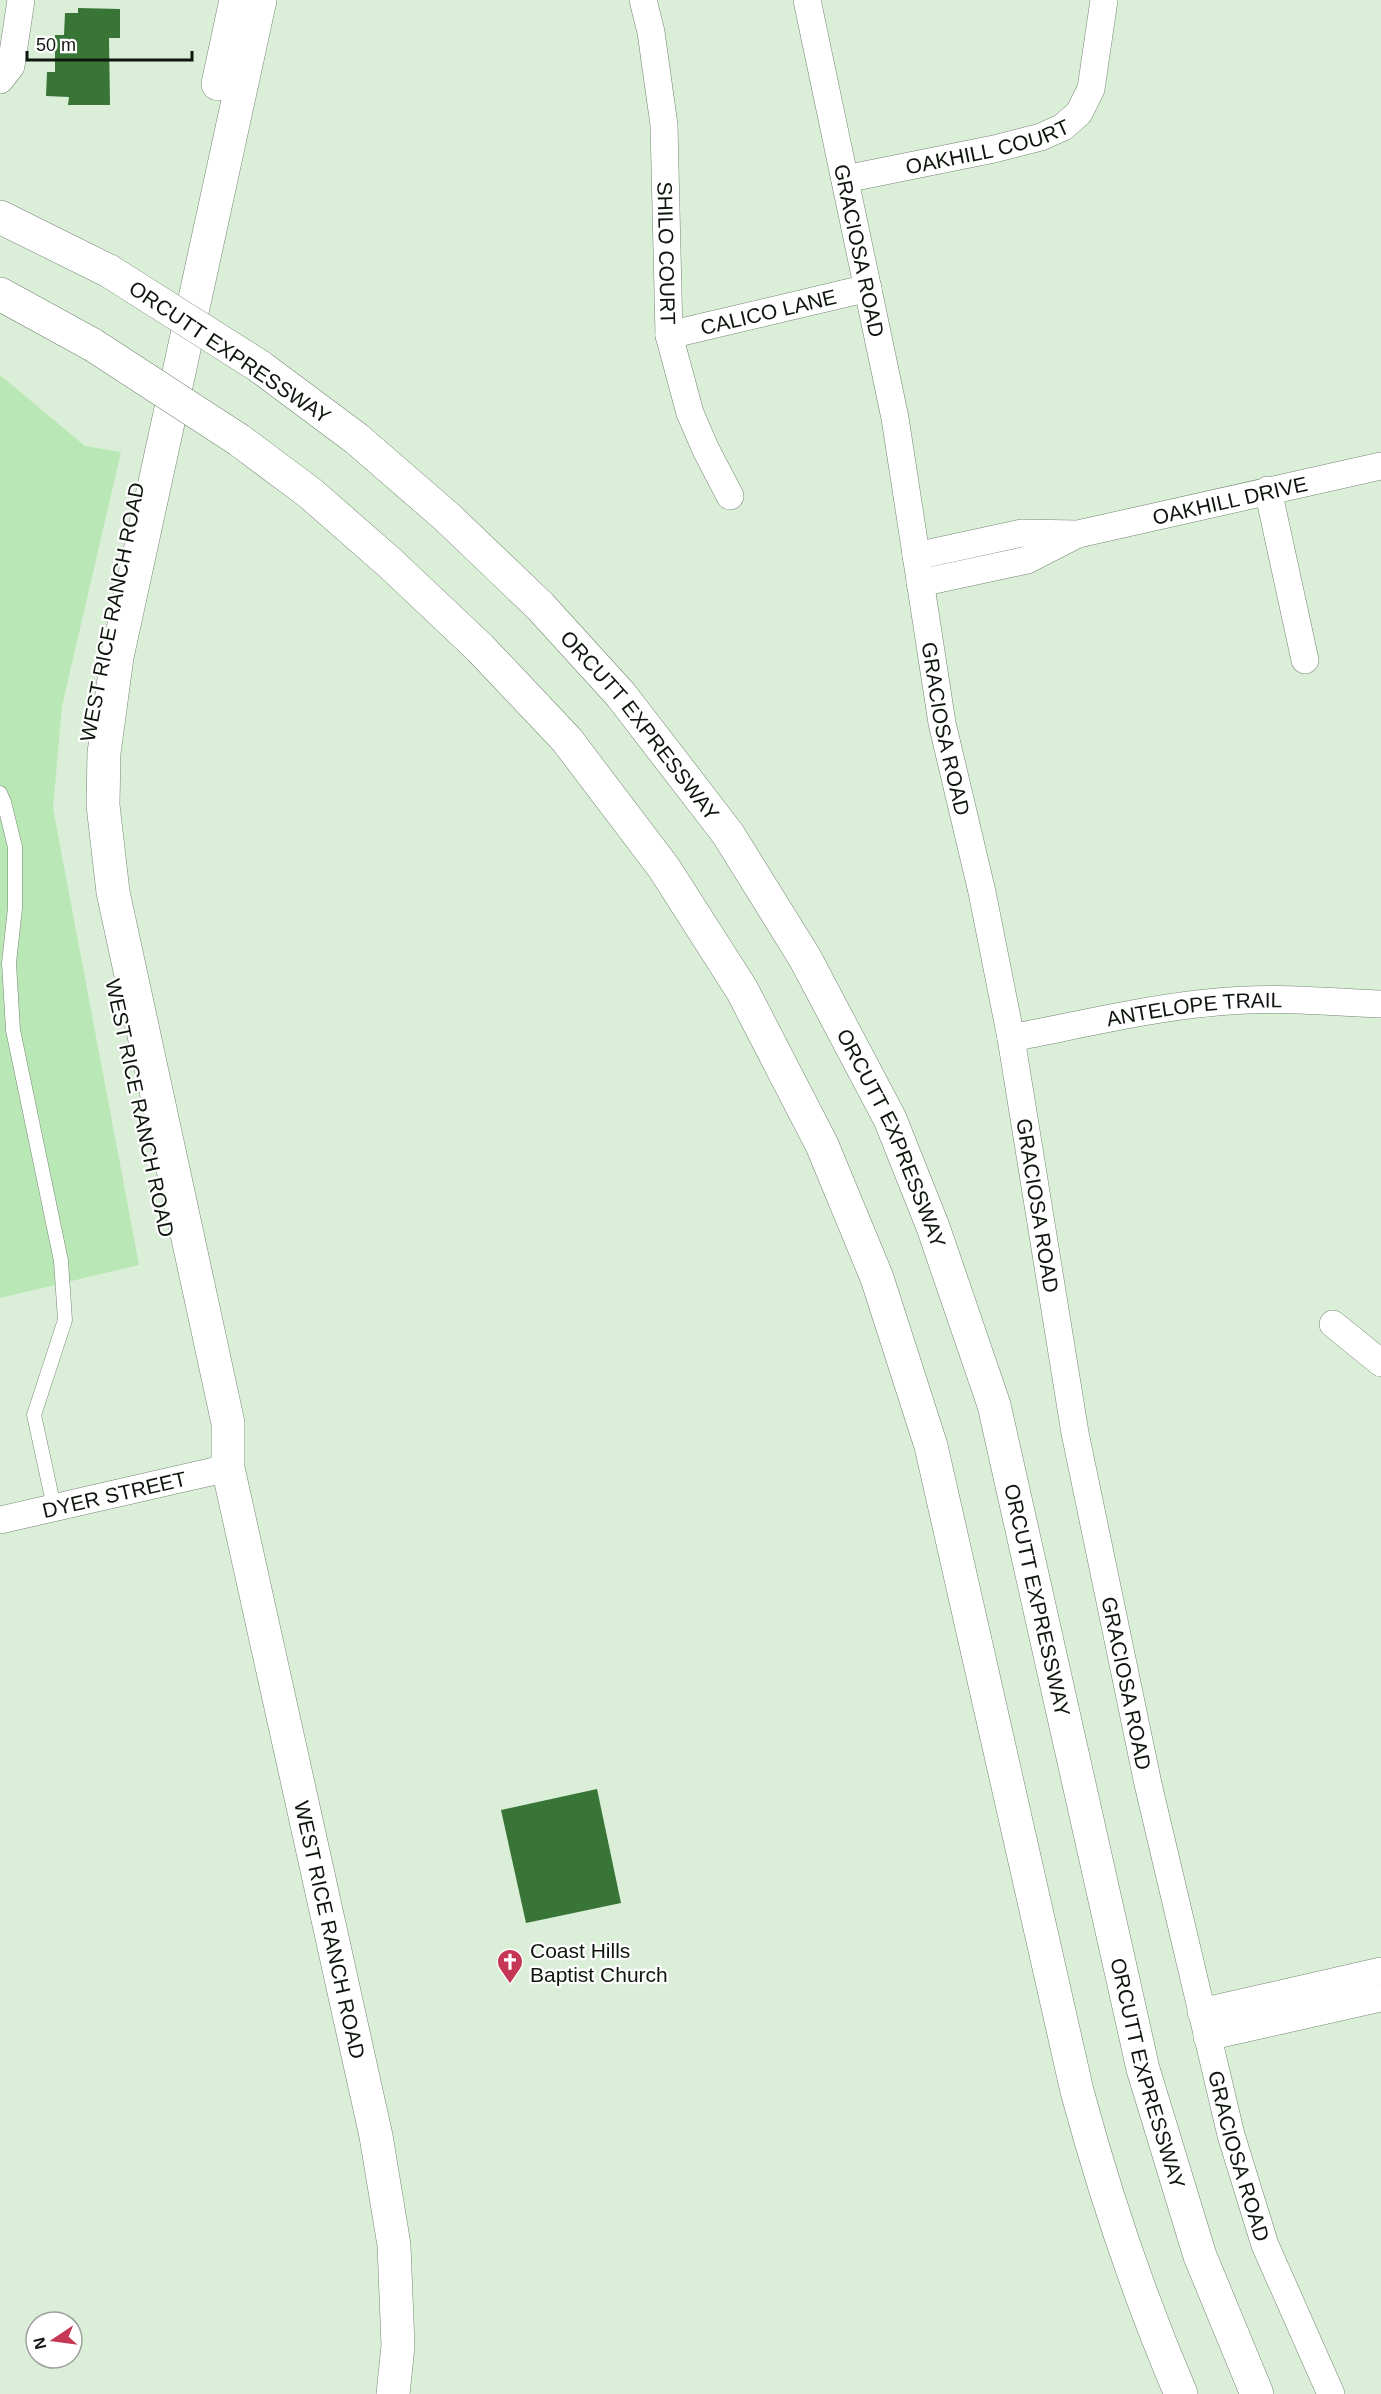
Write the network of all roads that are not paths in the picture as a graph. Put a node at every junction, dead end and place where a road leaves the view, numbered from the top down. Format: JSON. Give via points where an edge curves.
{"nodes":[{"id":1,"x":21,"y":0,"type":"edge"},
{"id":2,"x":236,"y":0,"type":"edge"},
{"id":3,"x":260,"y":0,"type":"edge"},
{"id":4,"x":643,"y":0,"type":"edge"},
{"id":5,"x":807,"y":0,"type":"edge"},
{"id":6,"x":1104,"y":0,"type":"edge"},
{"id":7,"x":0,"y":80,"type":"edge"},
{"id":8,"x":845,"y":179,"type":"junction"},
{"id":9,"x":0,"y":217,"type":"edge"},
{"id":10,"x":868,"y":288,"type":"junction"},
{"id":11,"x":0,"y":294,"type":"edge"},
{"id":12,"x":669,"y":335,"type":"junction"},
{"id":13,"x":1381,"y":466,"type":"edge"},
{"id":14,"x":1268,"y":490,"type":"junction"},
{"id":15,"x":730,"y":496,"type":"dead end"},
{"id":16,"x":1078,"y":534,"type":"junction"},
{"id":17,"x":916,"y":556,"type":"junction"},
{"id":18,"x":920,"y":583,"type":"junction"},
{"id":19,"x":1305,"y":660,"type":"dead end"},
{"id":20,"x":0,"y":793,"type":"edge"},
{"id":21,"x":1381,"y":1004,"type":"edge"},
{"id":22,"x":1011,"y":1038,"type":"junction"},
{"id":23,"x":1333,"y":1324,"type":"dead end"},
{"id":24,"x":1381,"y":1363,"type":"edge"},
{"id":25,"x":228,"y":1468,"type":"junction"},
{"id":26,"x":54,"y":1507,"type":"junction"},
{"id":27,"x":0,"y":1520,"type":"edge"},
{"id":28,"x":1381,"y":1971,"type":"edge"},
{"id":29,"x":1381,"y":1998,"type":"edge"},
{"id":30,"x":1204,"y":2024,"type":"junction"},
{"id":31,"x":393,"y":2394,"type":"edge"},
{"id":32,"x":1181,"y":2394,"type":"edge"},
{"id":33,"x":1257,"y":2394,"type":"edge"},
{"id":34,"x":1331,"y":2394,"type":"edge"}],
"edges":[{"from":1,"to":7,"type":"street","via":[[11,66]]},
{"from":2,"to":25,"type":"main road","name":"WEST RICE RANCH ROAD","via":[[99,659],[86,749],[84,806],[95,894],[147,1140],[210,1429]]},
{"from":3,"to":25,"type":"main road","name":"WEST RICE RANCH ROAD","via":[[120,645],[104,753],[104,806],[113,892],[228,1423]]},
{"from":4,"to":12,"type":"street","name":"SHILO COURT","via":[[664,125]]},
{"from":5,"to":8,"type":"street","name":"GRACIOSA ROAD"},
{"from":6,"to":8,"type":"street","name":"OAKHILL COURT","via":[[1091,89],[1078,113],[1063,127],[994,149]]},
{"from":8,"to":10,"type":"street","name":"GRACIOSA ROAD"},
{"from":9,"to":33,"type":"main road","name":"ORCUTT EXPRESSWAY","bridge":true,"via":[[109,271],[259,366],[357,439],[447,517],[540,606],[621,695],[728,834],[805,958],[890,1119],[933,1227],[994,1405],[1143,2069],[1200,2256]]},
{"from":10,"to":12,"type":"street","name":"CALICO LANE"},
{"from":10,"to":17,"type":"street","name":"GRACIOSA ROAD","via":[[895,418]]},
{"from":11,"to":32,"type":"main road","bridge":true,"via":[[93,345],[239,440],[390,563],[480,648],[567,740],[664,868],[742,990],[822,1145],[877,1278],[931,1446],[1077,2091],[1128,2260]]},
{"from":12,"to":15,"type":"street","name":"SHILO COURT","via":[[690,413]]},
{"from":13,"to":14,"type":"street","name":"OAKHILL DRIVE"},
{"from":14,"to":16,"type":"street","name":"OAKHILL DRIVE"},
{"from":14,"to":19,"type":"street"},
{"from":16,"to":17,"type":"street","name":"OAKHILL DRIVE","via":[[1022,533]]},
{"from":16,"to":18,"type":"street","name":"OAKHILL DRIVE","via":[[1027,560]]},
{"from":17,"to":18,"type":"street","name":"GRACIOSA ROAD"},
{"from":18,"to":22,"type":"street","name":"GRACIOSA ROAD","via":[[942,723]]},
{"from":20,"to":26,"type":"lane","via":[[15,847],[15,908],[9,963],[13,1030],[61,1261],[65,1320],[34,1416]]},
{"from":21,"to":22,"type":"street","name":"ANTELOPE TRAIL","via":[[1217,1002]]},
{"from":22,"to":30,"type":"street","name":"GRACIOSA ROAD","via":[[1075,1433],[1148,1784]]},
{"from":23,"to":24,"type":"street"},
{"from":25,"to":26,"type":"street","name":"DYER STREET"},
{"from":25,"to":31,"type":"main road","name":"WEST RICE RANCH ROAD","via":[[376,2136],[394,2246],[398,2346]]},
{"from":26,"to":27,"type":"street","name":"DYER STREET"},
{"from":28,"to":30,"type":"street"},
{"from":29,"to":30,"type":"street"},
{"from":30,"to":34,"type":"street","name":"GRACIOSA ROAD","via":[[1231,2135],[1265,2245]]}]}
